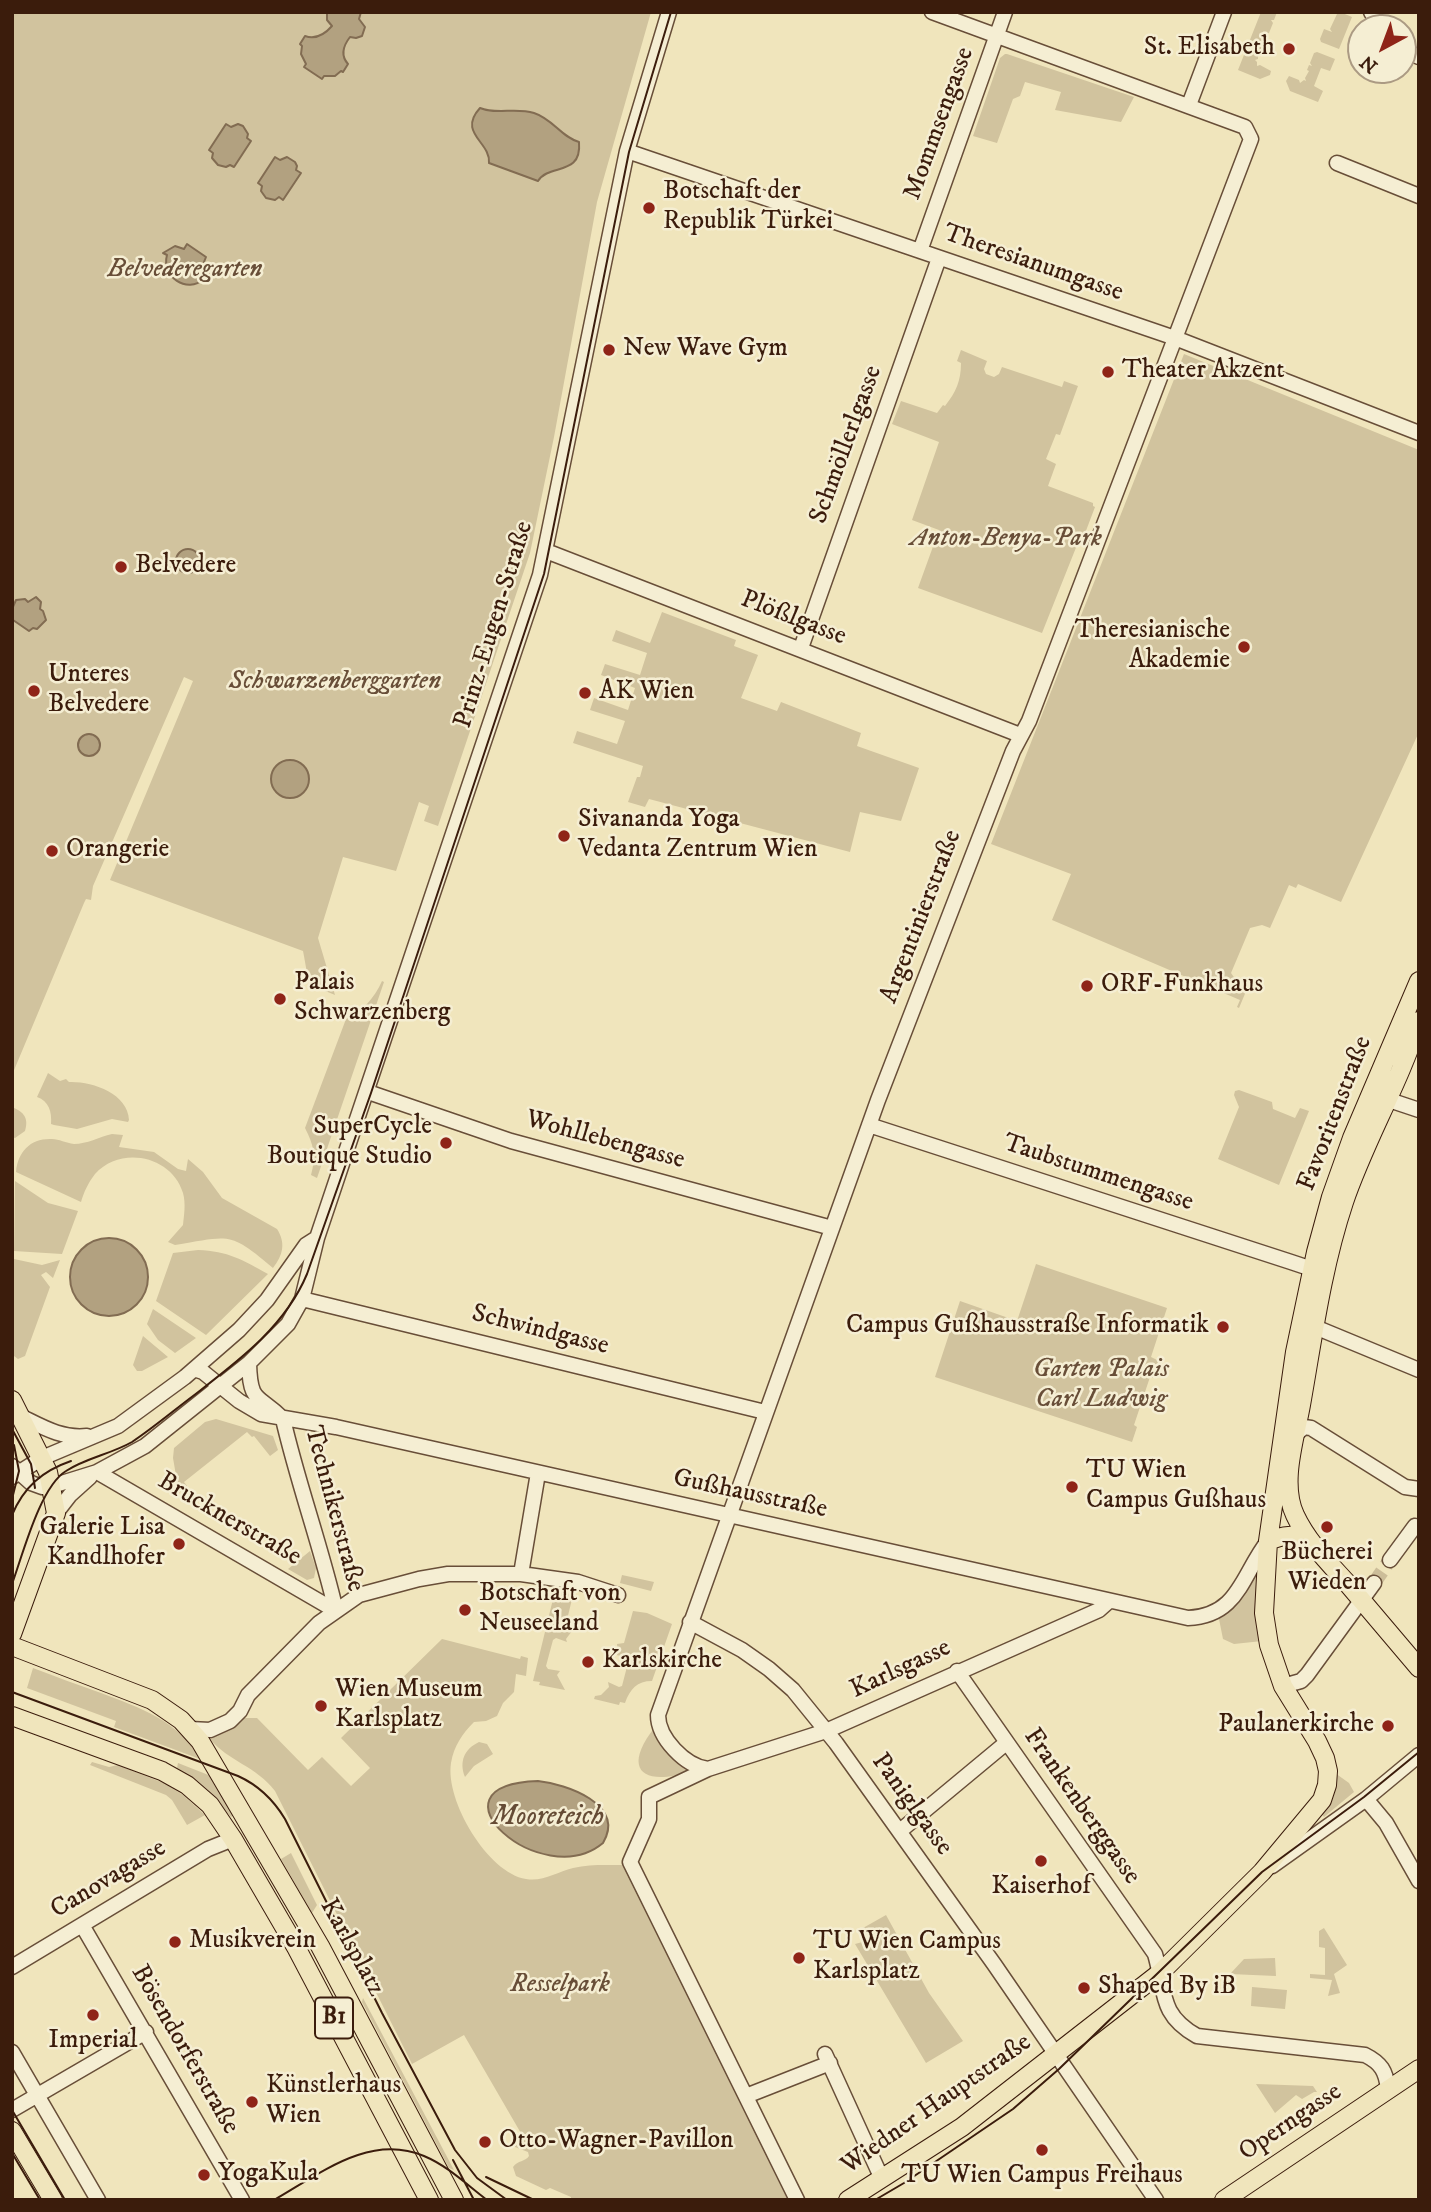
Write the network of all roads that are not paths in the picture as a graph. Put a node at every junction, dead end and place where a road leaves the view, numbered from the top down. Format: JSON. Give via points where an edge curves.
{"nodes":[{"id":1,"x":669,"y":12,"type":"edge"},
{"id":2,"x":932,"y":12,"type":"edge"},
{"id":3,"x":1005,"y":12,"type":"edge"},
{"id":4,"x":1224,"y":12,"type":"edge"},
{"id":5,"x":997,"y":36,"type":"junction"},
{"id":6,"x":1189,"y":105,"type":"junction"},
{"id":7,"x":627,"y":151,"type":"junction"},
{"id":8,"x":1337,"y":163,"type":"dead end"},
{"id":9,"x":1419,"y":196,"type":"edge"},
{"id":10,"x":920,"y":251,"type":"junction"},
{"id":11,"x":939,"y":258,"type":"junction"},
{"id":12,"x":1175,"y":338,"type":"junction"},
{"id":13,"x":1419,"y":433,"type":"edge"},
{"id":14,"x":547,"y":551,"type":"junction"},
{"id":15,"x":801,"y":649,"type":"junction"},
{"id":16,"x":1020,"y":735,"type":"junction"},
{"id":17,"x":1419,"y":981,"type":"edge"},
{"id":18,"x":1419,"y":1021,"type":"edge"},
{"id":19,"x":368,"y":1092,"type":"junction"},
{"id":20,"x":1369,"y":1093,"type":"junction"},
{"id":21,"x":1388,"y":1099,"type":"junction"},
{"id":22,"x":1419,"y":1110,"type":"edge"},
{"id":23,"x":869,"y":1125,"type":"junction"},
{"id":24,"x":832,"y":1228,"type":"junction"},
{"id":25,"x":317,"y":1238,"type":"junction"},
{"id":26,"x":1312,"y":1269,"type":"junction"},
{"id":27,"x":302,"y":1299,"type":"junction"},
{"id":28,"x":1312,"y":1302,"type":"junction"},
{"id":29,"x":1315,"y":1327,"type":"junction"},
{"id":30,"x":249,"y":1363,"type":"junction"},
{"id":31,"x":194,"y":1369,"type":"junction"},
{"id":32,"x":1419,"y":1370,"type":"edge"},
{"id":33,"x":222,"y":1386,"type":"junction"},
{"id":34,"x":12,"y":1399,"type":"edge"},
{"id":35,"x":765,"y":1412,"type":"junction"},
{"id":36,"x":17,"y":1415,"type":"edge"},
{"id":37,"x":283,"y":1419,"type":"junction"},
{"id":38,"x":103,"y":1433,"type":"junction"},
{"id":39,"x":1295,"y":1435,"type":"junction"},
{"id":40,"x":42,"y":1458,"type":"junction"},
{"id":41,"x":14,"y":1472,"type":"edge"},
{"id":42,"x":97,"y":1472,"type":"junction"},
{"id":43,"x":538,"y":1473,"type":"junction"},
{"id":44,"x":52,"y":1486,"type":"junction"},
{"id":45,"x":1412,"y":1488,"type":"edge"},
{"id":46,"x":56,"y":1513,"type":"junction"},
{"id":47,"x":728,"y":1514,"type":"junction"},
{"id":48,"x":1415,"y":1526,"type":"dead end"},
{"id":49,"x":1309,"y":1539,"type":"junction"},
{"id":50,"x":1268,"y":1541,"type":"junction"},
{"id":51,"x":1390,"y":1560,"type":"tunnel mouth"},
{"id":52,"x":521,"y":1574,"type":"junction"},
{"id":53,"x":1374,"y":1583,"type":"tunnel mouth"},
{"id":54,"x":618,"y":1595,"type":"dead end"},
{"id":55,"x":1362,"y":1600,"type":"junction"},
{"id":56,"x":1108,"y":1602,"type":"junction"},
{"id":57,"x":336,"y":1611,"type":"junction"},
{"id":58,"x":1206,"y":1617,"type":"joint"},
{"id":59,"x":690,"y":1622,"type":"junction"},
{"id":60,"x":12,"y":1634,"type":"edge"},
{"id":61,"x":12,"y":1646,"type":"edge"},
{"id":62,"x":1419,"y":1668,"type":"edge"},
{"id":63,"x":957,"y":1671,"type":"junction"},
{"id":64,"x":1283,"y":1686,"type":"junction"},
{"id":65,"x":12,"y":1716,"type":"edge"},
{"id":66,"x":190,"y":1729,"type":"junction"},
{"id":67,"x":826,"y":1731,"type":"junction"},
{"id":68,"x":1006,"y":1743,"type":"junction"},
{"id":69,"x":1419,"y":1755,"type":"edge"},
{"id":70,"x":708,"y":1769,"type":"junction"},
{"id":71,"x":1366,"y":1799,"type":"junction"},
{"id":72,"x":900,"y":1831,"type":"junction"},
{"id":73,"x":233,"y":1839,"type":"junction"},
{"id":74,"x":1262,"y":1872,"type":"junction"},
{"id":75,"x":1419,"y":1881,"type":"edge"},
{"id":76,"x":82,"y":1925,"type":"junction"},
{"id":77,"x":12,"y":1967,"type":"edge"},
{"id":78,"x":1161,"y":1972,"type":"junction"},
{"id":79,"x":146,"y":2032,"type":"junction"},
{"id":80,"x":12,"y":2052,"type":"edge"},
{"id":81,"x":1055,"y":2054,"type":"junction"},
{"id":82,"x":1419,"y":2069,"type":"edge"},
{"id":83,"x":1388,"y":2089,"type":"junction"},
{"id":84,"x":37,"y":2095,"type":"junction"},
{"id":85,"x":746,"y":2096,"type":"junction"},
{"id":86,"x":12,"y":2110,"type":"edge"},
{"id":87,"x":12,"y":2131,"type":"edge"},
{"id":88,"x":882,"y":2179,"type":"junction"},
{"id":89,"x":53,"y":2200,"type":"edge"},
{"id":90,"x":98,"y":2200,"type":"edge"},
{"id":91,"x":242,"y":2200,"type":"edge"},
{"id":92,"x":429,"y":2200,"type":"edge"},
{"id":93,"x":454,"y":2200,"type":"edge"},
{"id":94,"x":797,"y":2200,"type":"edge"},
{"id":95,"x":848,"y":2200,"type":"edge"},
{"id":96,"x":1156,"y":2200,"type":"edge"},
{"id":97,"x":1224,"y":2200,"type":"edge"}],
"edges":[{"from":1,"to":7,"type":"street","name":"Prinz-Eugen-Straße"},
{"from":2,"to":5,"type":"street"},
{"from":3,"to":5,"type":"street","name":"Mommsengasse"},
{"from":4,"to":6,"type":"street"},
{"from":5,"to":6,"type":"street"},
{"from":5,"to":10,"type":"street","name":"Mommsengasse"},
{"from":6,"to":12,"type":"street","name":"Argentinierstraße","via":[[1245,127],[1252,137]]},
{"from":7,"to":10,"type":"street","name":"Theresianumgasse"},
{"from":7,"to":14,"type":"street","name":"Prinz-Eugen-Straße"},
{"from":8,"to":9,"type":"street"},
{"from":10,"to":11,"type":"street","name":"Theresianumgasse"},
{"from":11,"to":12,"type":"street","name":"Theresianumgasse"},
{"from":11,"to":15,"type":"street","name":"Schmöllerlgasse"},
{"from":12,"to":13,"type":"street","name":"Theresianumgasse"},
{"from":12,"to":16,"type":"street","name":"Argentinierstraße"},
{"from":14,"to":15,"type":"street","name":"Plößlgasse"},
{"from":14,"to":19,"type":"street","name":"Prinz-Eugen-Straße"},
{"from":15,"to":16,"type":"street","name":"Plößlgasse"},
{"from":16,"to":23,"type":"street","name":"Argentinierstraße"},
{"from":17,"to":20,"type":"main road","name":"Favoritenstraße"},
{"from":18,"to":21,"type":"main road","name":"Favoritenstraße"},
{"from":19,"to":24,"type":"street","name":"Wohllebengasse","via":[[511,1141]]},
{"from":19,"to":25,"type":"street","name":"Prinz-Eugen-Straße"},
{"from":20,"to":21,"type":"street"},
{"from":20,"to":26,"type":"main road","name":"Favoritenstraße","via":[[1331,1197]]},
{"from":21,"to":22,"type":"street"},
{"from":21,"to":28,"type":"main road","name":"Favoritenstraße","via":[[1344,1202]]},
{"from":23,"to":24,"type":"street","name":"Argentinierstraße"},
{"from":23,"to":26,"type":"street","name":"Taubstummengasse"},
{"from":24,"to":35,"type":"street","name":"Argentinierstraße"},
{"from":25,"to":27,"type":"street","name":"Prinz-Eugen-Straße"},
{"from":25,"to":31,"type":"street","via":[[306,1245],[239,1330]]},
{"from":26,"to":28,"type":"main road","name":"Favoritenstraße"},
{"from":27,"to":30,"type":"street","name":"Prinz-Eugen-Straße","via":[[288,1324]]},
{"from":27,"to":35,"type":"street","name":"Schwindgasse"},
{"from":28,"to":29,"type":"main road","name":"Favoritenstraße"},
{"from":28,"to":50,"type":"main road","name":"Favoritenstraße","via":[[1295,1352]]},
{"from":29,"to":32,"type":"street"},
{"from":29,"to":39,"type":"main road","name":"Favoritenstraße"},
{"from":30,"to":33,"type":"street","name":"Prinz-Eugen-Straße"},
{"from":30,"to":37,"type":"street","via":[[252,1392]]},
{"from":31,"to":33,"type":"street","name":"Gußhausstraße"},
{"from":31,"to":38,"type":"street"},
{"from":33,"to":37,"type":"street","name":"Gußhausstraße","via":[[253,1410]]},
{"from":33,"to":42,"type":"street","name":"Prinz-Eugen-Straße","via":[[145,1446]]},
{"from":34,"to":36,"type":"main road"},
{"from":35,"to":47,"type":"street","name":"Argentinierstraße"},
{"from":36,"to":38,"type":"street","via":[[67,1436]]},
{"from":36,"to":40,"type":"main road"},
{"from":37,"to":43,"type":"street","name":"Gußhausstraße"},
{"from":37,"to":57,"type":"street","name":"Technikerstraße"},
{"from":38,"to":40,"type":"street"},
{"from":39,"to":45,"type":"street","via":[[1304,1427],[1311,1428]]},
{"from":39,"to":49,"type":"main road","name":"Favoritenstraße","via":[[1289,1495],[1294,1515]]},
{"from":40,"to":41,"type":"street"},
{"from":40,"to":44,"type":"main road"},
{"from":41,"to":44,"type":"street","via":[[33,1484]]},
{"from":42,"to":44,"type":"street"},
{"from":42,"to":46,"type":"street"},
{"from":42,"to":57,"type":"street","name":"Brucknerstraße"},
{"from":43,"to":47,"type":"street","name":"Gußhausstraße"},
{"from":43,"to":52,"type":"street"},
{"from":44,"to":46,"type":"main road"},
{"from":46,"to":60,"type":"main road"},
{"from":47,"to":56,"type":"street","name":"Gußhausstraße"},
{"from":47,"to":59,"type":"street","name":"Argentinierstraße"},
{"from":48,"to":51,"type":"street"},
{"from":49,"to":50,"type":"main road","via":[[1284,1535]]},
{"from":49,"to":55,"type":"main road","name":"Favoritenstraße"},
{"from":50,"to":58,"type":"street","name":"Favoritenstraße","via":[[1241,1589]]},
{"from":50,"to":64,"type":"main road","name":"Favoritenstraße","via":[[1265,1614],[1269,1645]]},
{"from":52,"to":54,"type":"street","via":[[555,1577]]},
{"from":52,"to":57,"type":"street","via":[[448,1574],[419,1579],[359,1595]]},
{"from":53,"to":55,"type":"street"},
{"from":55,"to":62,"type":"main road","name":"Favoritenstraße"},
{"from":55,"to":64,"type":"street","via":[[1307,1675]]},
{"from":56,"to":58,"type":"street","name":"Gußhausstraße","via":[[1188,1618]]},
{"from":56,"to":63,"type":"street","name":"Karlsgasse","via":[[1099,1610]]},
{"from":57,"to":66,"type":"street","via":[[248,1695],[230,1721],[210,1730]]},
{"from":59,"to":67,"type":"street","name":"Paniglgasse","via":[[769,1669]]},
{"from":59,"to":70,"type":"street","name":"Argentinierstraße","via":[[658,1715],[659,1727],[694,1766]]},
{"from":61,"to":66,"type":"main road","number":"B1","via":[[142,1695]]},
{"from":63,"to":67,"type":"street","name":"Karlsgasse"},
{"from":63,"to":68,"type":"street","name":"Frankenberggasse"},
{"from":64,"to":74,"type":"main road","name":"Favoritenstraße","via":[[1325,1758],[1327,1785],[1322,1800]]},
{"from":65,"to":73,"type":"main road","number":"B1","via":[[175,1778],[210,1805]]},
{"from":66,"to":93,"type":"main road","name":"Karlsplatz","number":"B1","via":[[307,1923]]},
{"from":67,"to":70,"type":"street","name":"Karlsgasse"},
{"from":67,"to":72,"type":"street","name":"Paniglgasse"},
{"from":68,"to":72,"type":"street"},
{"from":68,"to":78,"type":"street","name":"Frankenberggasse","via":[[1155,1954]]},
{"from":69,"to":71,"type":"street"},
{"from":70,"to":85,"type":"street","via":[[649,1797],[649,1819],[630,1862]]},
{"from":71,"to":74,"type":"street"},
{"from":71,"to":75,"type":"street","via":[[1386,1823]]},
{"from":72,"to":81,"type":"street","name":"Paniglgasse"},
{"from":73,"to":76,"type":"street","name":"Canovagasse","via":[[208,1849]]},
{"from":73,"to":92,"type":"main road","name":"Karlsplatz","number":"B1","via":[[297,1949]]},
{"from":74,"to":78,"type":"main road"},
{"from":76,"to":77,"type":"street","name":"Canovagasse"},
{"from":76,"to":79,"type":"street","name":"Bösendorferstraße"},
{"from":78,"to":81,"type":"main road","name":"Wiedner Hauptstraße"},
{"from":78,"to":83,"type":"street","name":"Frankenberggasse","via":[[1171,2015],[1197,2036],[1364,2055],[1379,2062]]},
{"from":79,"to":84,"type":"street"},
{"from":79,"to":91,"type":"street","name":"Bösendorferstraße"},
{"from":80,"to":84,"type":"street"},
{"from":81,"to":88,"type":"main road","name":"Wiedner Hauptstraße","via":[[962,2127]]},
{"from":81,"to":96,"type":"street","name":"Paniglgasse"},
{"from":82,"to":83,"type":"main road","name":"Operngasse"},
{"from":83,"to":97,"type":"main road","name":"Operngasse"},
{"from":84,"to":86,"type":"street"},
{"from":84,"to":90,"type":"street"},
{"from":85,"to":88,"type":"street","via":[[828,2059]]},
{"from":85,"to":94,"type":"street"},
{"from":87,"to":89,"type":"main road"},
{"from":88,"to":95,"type":"main road","name":"Wiedner Hauptstraße"}]}
